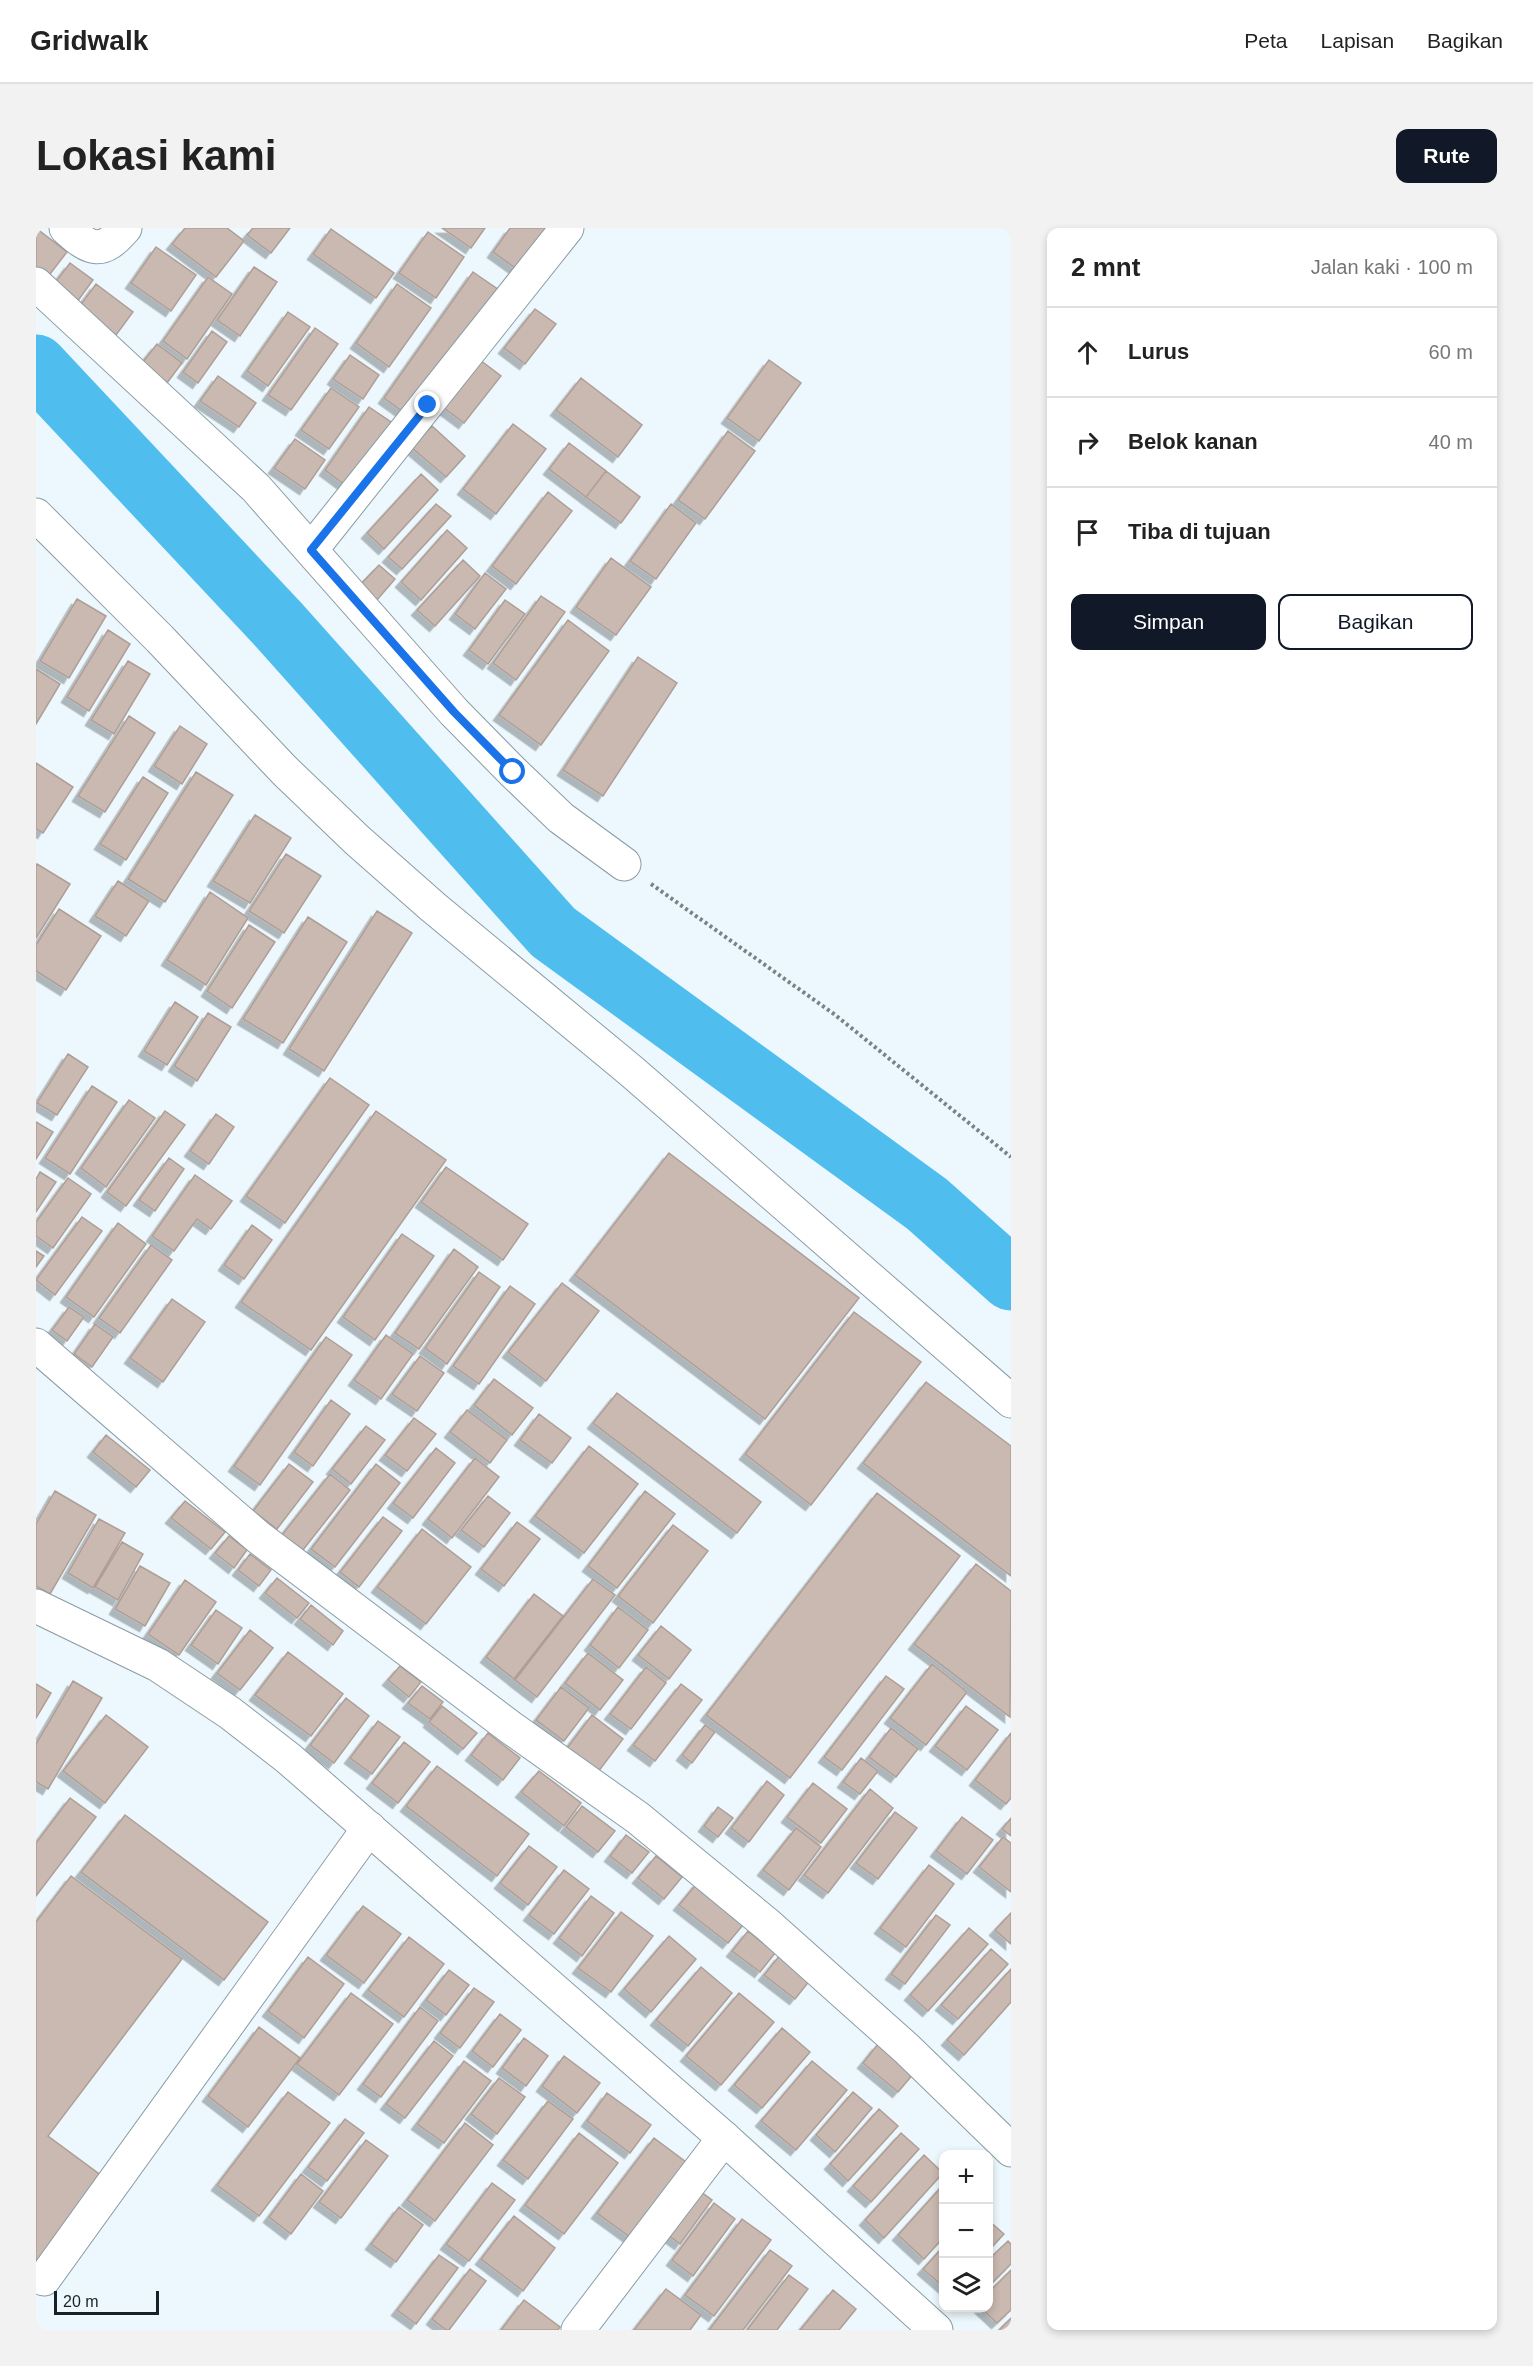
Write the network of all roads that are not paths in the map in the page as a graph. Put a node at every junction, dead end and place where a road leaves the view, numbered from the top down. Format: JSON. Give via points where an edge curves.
{"nodes":[{"id":1,"x":66,"y":228,"type":"edge"},
{"id":2,"x":125,"y":228,"type":"edge"},
{"id":3,"x":567,"y":228,"type":"edge"},
{"id":4,"x":36,"y":284,"type":"edge"},
{"id":5,"x":36,"y":515,"type":"edge"},
{"id":6,"x":311,"y":550,"type":"junction"},
{"id":7,"x":624,"y":864,"type":"road end"},
{"id":8,"x":36,"y":1346,"type":"edge"},
{"id":9,"x":1011,"y":1401,"type":"edge"},
{"id":10,"x":37,"y":1608,"type":"edge"},
{"id":11,"x":369,"y":1828,"type":"junction"},
{"id":12,"x":724,"y":2138,"type":"junction"},
{"id":13,"x":1011,"y":2150,"type":"edge"},
{"id":14,"x":44,"y":2279,"type":"dead end"},
{"id":15,"x":578,"y":2330,"type":"edge"},
{"id":16,"x":936,"y":2330,"type":"edge"}],
"edges":[{"from":1,"to":2,"type":"street","via":[[88,246],[100,248]]},
{"from":3,"to":6,"type":"street"},
{"from":4,"to":6,"type":"street","via":[[256,488]]},
{"from":5,"to":9,"type":"street","via":[[357,840],[630,1070]]},
{"from":6,"to":7,"type":"street","via":[[454,712],[513,772],[561,818]]},
{"from":8,"to":13,"type":"street","via":[[258,1537],[638,1818],[760,1918],[907,2049]]},
{"from":10,"to":11,"type":"street","via":[[158,1665],[230,1713]]},
{"from":11,"to":12,"type":"street"},
{"from":11,"to":14,"type":"street"},
{"from":12,"to":15,"type":"street"},
{"from":12,"to":16,"type":"street"}]}
